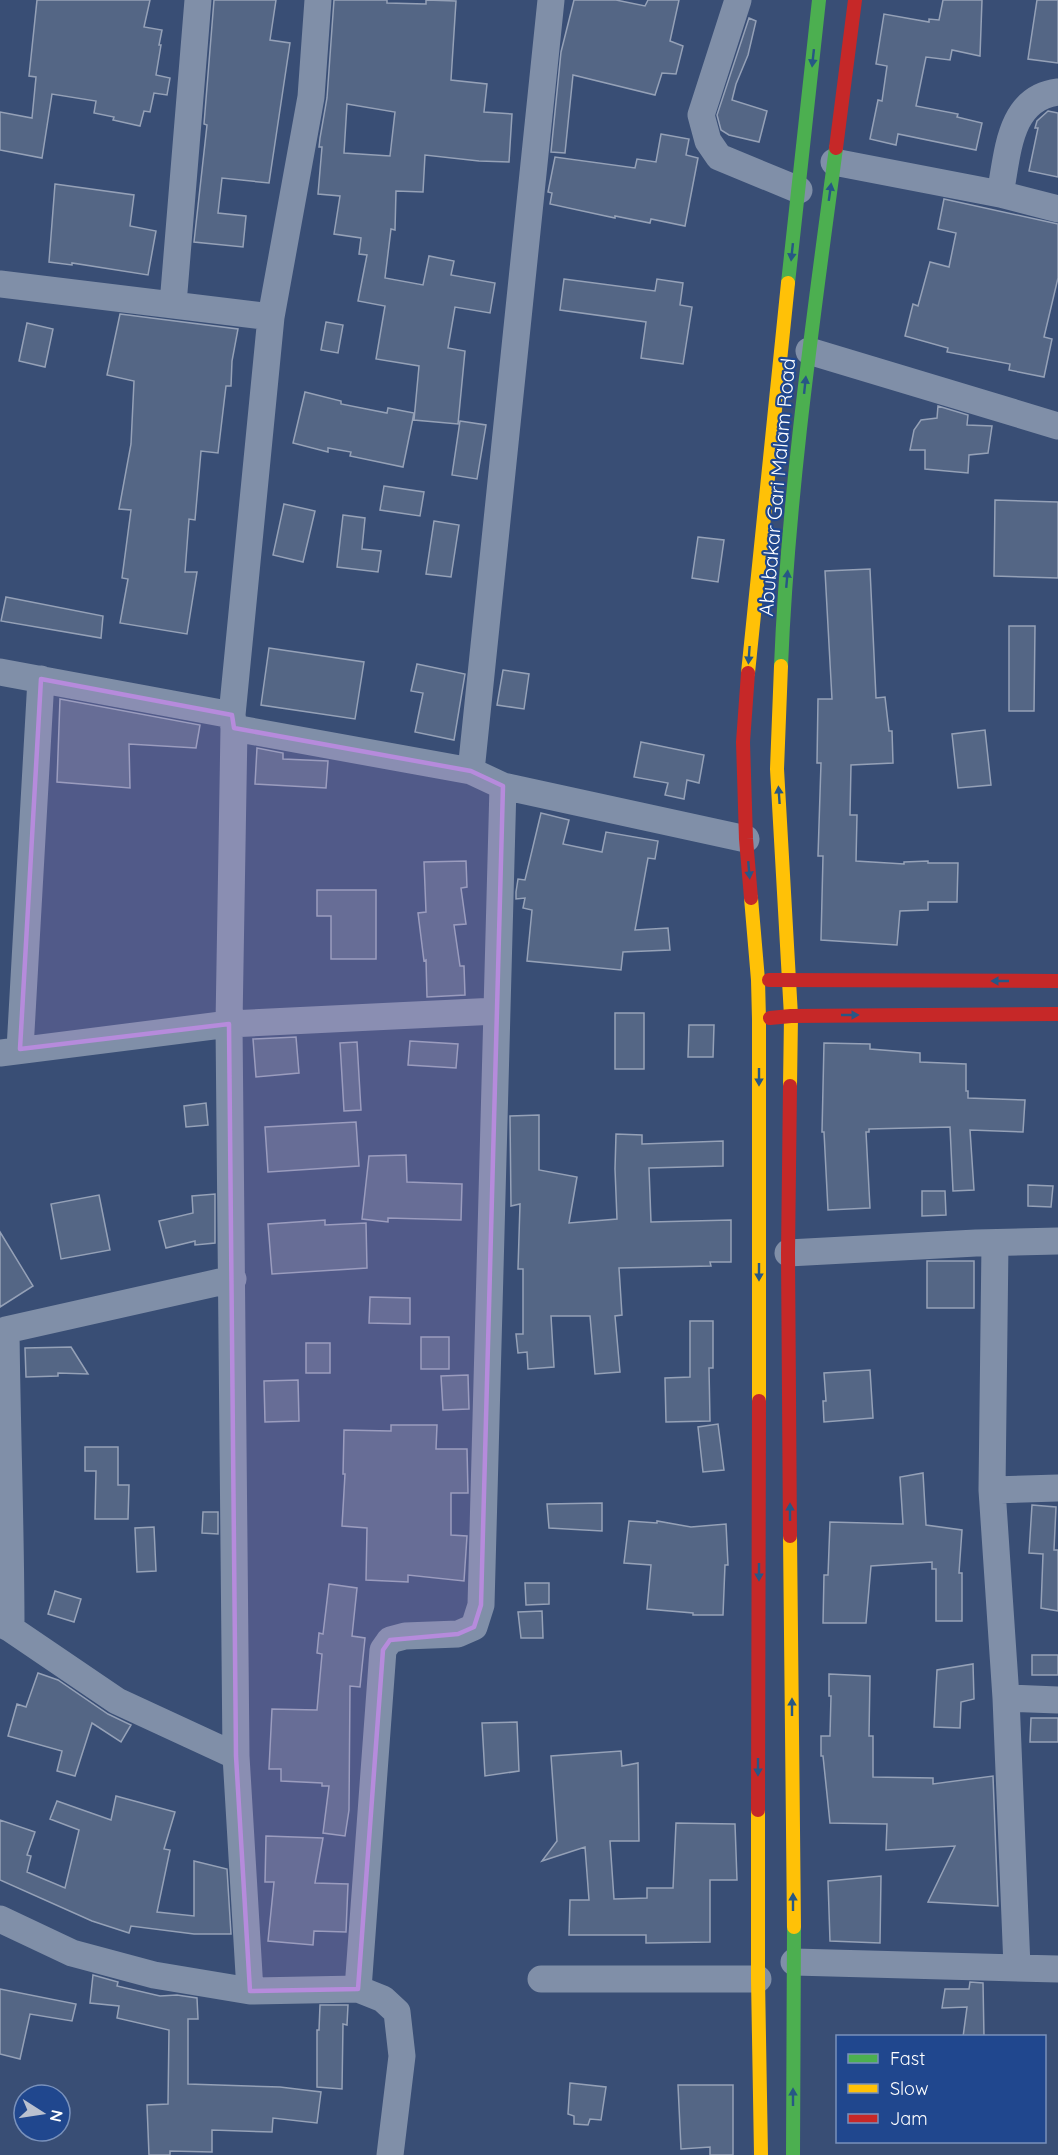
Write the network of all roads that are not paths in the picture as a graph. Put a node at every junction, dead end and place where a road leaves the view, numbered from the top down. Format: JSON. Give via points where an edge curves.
{"nodes":[{"id":1,"x":198,"y":0,"type":"edge"},
{"id":2,"x":318,"y":0,"type":"edge"},
{"id":3,"x":552,"y":0,"type":"edge"},
{"id":4,"x":738,"y":0,"type":"edge"},
{"id":5,"x":819,"y":0,"type":"edge"},
{"id":6,"x":855,"y":0,"type":"edge"},
{"id":7,"x":1058,"y":92,"type":"edge"},
{"id":8,"x":834,"y":162,"type":"junction"},
{"id":9,"x":799,"y":190,"type":"junction"},
{"id":10,"x":1000,"y":194,"type":"junction"},
{"id":11,"x":1058,"y":209,"type":"edge"},
{"id":12,"x":0,"y":286,"type":"edge"},
{"id":13,"x":173,"y":304,"type":"junction"},
{"id":14,"x":271,"y":317,"type":"junction"},
{"id":15,"x":809,"y":351,"type":"junction"},
{"id":16,"x":1058,"y":426,"type":"edge"},
{"id":17,"x":0,"y":672,"type":"edge"},
{"id":18,"x":41,"y":679,"type":"junction"},
{"id":19,"x":233,"y":721,"type":"junction"},
{"id":20,"x":471,"y":771,"type":"junction"},
{"id":21,"x":503,"y":786,"type":"junction"},
{"id":22,"x":746,"y":839,"type":"junction"},
{"id":23,"x":790,"y":979,"type":"junction"},
{"id":24,"x":758,"y":980,"type":"junction"},
{"id":25,"x":1058,"y":981,"type":"edge"},
{"id":26,"x":497,"y":1011,"type":"junction"},
{"id":27,"x":1058,"y":1014,"type":"edge"},
{"id":28,"x":791,"y":1016,"type":"junction"},
{"id":29,"x":759,"y":1019,"type":"junction"},
{"id":30,"x":229,"y":1024,"type":"junction"},
{"id":31,"x":10,"y":1051,"type":"edge"},
{"id":32,"x":1058,"y":1241,"type":"edge"},
{"id":33,"x":995,"y":1243,"type":"junction"},
{"id":34,"x":788,"y":1253,"type":"junction"},
{"id":35,"x":232,"y":1279,"type":"junction"},
{"id":36,"x":3,"y":1333,"type":"edge"},
{"id":37,"x":1058,"y":1488,"type":"edge"},
{"id":38,"x":992,"y":1490,"type":"junction"},
{"id":39,"x":6,"y":1626,"type":"edge"},
{"id":40,"x":1006,"y":1698,"type":"junction"},
{"id":41,"x":1058,"y":1700,"type":"edge"},
{"id":42,"x":236,"y":1756,"type":"junction"},
{"id":43,"x":0,"y":1919,"type":"edge"},
{"id":44,"x":794,"y":1962,"type":"junction"},
{"id":45,"x":1017,"y":1967,"type":"junction"},
{"id":46,"x":1058,"y":1969,"type":"edge"},
{"id":47,"x":541,"y":1978,"type":"dead end"},
{"id":48,"x":758,"y":1979,"type":"junction"},
{"id":49,"x":358,"y":1989,"type":"junction"},
{"id":50,"x":250,"y":1991,"type":"junction"},
{"id":51,"x":390,"y":2155,"type":"edge"},
{"id":52,"x":761,"y":2155,"type":"edge"},
{"id":53,"x":793,"y":2155,"type":"edge"}],
"edges":[{"from":1,"to":13,"type":"street"},
{"from":2,"to":14,"type":"street","via":[[311,97]]},
{"from":3,"to":20,"type":"street"},
{"from":4,"to":9,"type":"street","via":[[701,115],[708,141],[719,157]]},
{"from":5,"to":9,"type":"street","one_way":true},
{"from":6,"to":8,"type":"street","name":"Abubakar Gari Malam Road"},
{"from":7,"to":10,"type":"street","via":[[1028,104],[1013,127]]},
{"from":8,"to":10,"type":"street"},
{"from":15,"to":8,"type":"street","name":"Abubakar Gari Malam Road","one_way":true},
{"from":9,"to":22,"type":"street","one_way":true,"via":[[751,629],[742,742]]},
{"from":10,"to":11,"type":"street"},
{"from":12,"to":13,"type":"street"},
{"from":13,"to":14,"type":"street"},
{"from":14,"to":19,"type":"street"},
{"from":15,"to":16,"type":"street"},
{"from":23,"to":15,"type":"street","name":"Abubakar Gari Malam Road","one_way":true,"via":[[777,770],[782,646]]},
{"from":17,"to":18,"type":"street"},
{"from":18,"to":19,"type":"street"},
{"from":18,"to":31,"type":"street"},
{"from":19,"to":20,"type":"street"},
{"from":19,"to":30,"type":"street"},
{"from":20,"to":21,"type":"street"},
{"from":21,"to":22,"type":"street"},
{"from":21,"to":26,"type":"street"},
{"from":22,"to":24,"type":"street","one_way":true},
{"from":23,"to":24,"type":"street"},
{"from":25,"to":23,"type":"street","one_way":true},
{"from":23,"to":28,"type":"street","name":"Abubakar Gari Malam Road"},
{"from":24,"to":29,"type":"street"},
{"from":26,"to":30,"type":"street"},
{"from":26,"to":49,"type":"street","via":[[481,1605],[474,1627],[458,1634],[405,1636],[390,1640],[383,1650]]},
{"from":28,"to":27,"type":"street","one_way":true},
{"from":28,"to":29,"type":"street"},
{"from":28,"to":34,"type":"street","name":"Abubakar Gari Malam Road"},
{"from":29,"to":48,"type":"street","one_way":true},
{"from":30,"to":31,"type":"street"},
{"from":30,"to":35,"type":"street"},
{"from":32,"to":33,"type":"street"},
{"from":33,"to":34,"type":"street"},
{"from":33,"to":38,"type":"street"},
{"from":44,"to":34,"type":"street","name":"Abubakar Gari Malam Road","one_way":true},
{"from":35,"to":36,"type":"street"},
{"from":35,"to":42,"type":"street"},
{"from":36,"to":39,"type":"street","via":[[11,1526]]},
{"from":37,"to":38,"type":"street"},
{"from":38,"to":40,"type":"street"},
{"from":39,"to":42,"type":"street","via":[[117,1701]]},
{"from":40,"to":41,"type":"street"},
{"from":40,"to":45,"type":"street"},
{"from":42,"to":50,"type":"street"},
{"from":43,"to":50,"type":"street","via":[[72,1953],[154,1975]]},
{"from":44,"to":45,"type":"street"},
{"from":53,"to":44,"type":"street","name":"Abubakar Gari Malam Road","one_way":true},
{"from":45,"to":46,"type":"street"},
{"from":47,"to":48,"type":"street"},
{"from":48,"to":52,"type":"street"},
{"from":49,"to":50,"type":"street"},
{"from":49,"to":51,"type":"street","via":[[383,2000],[397,2012],[402,2056]]}]}
